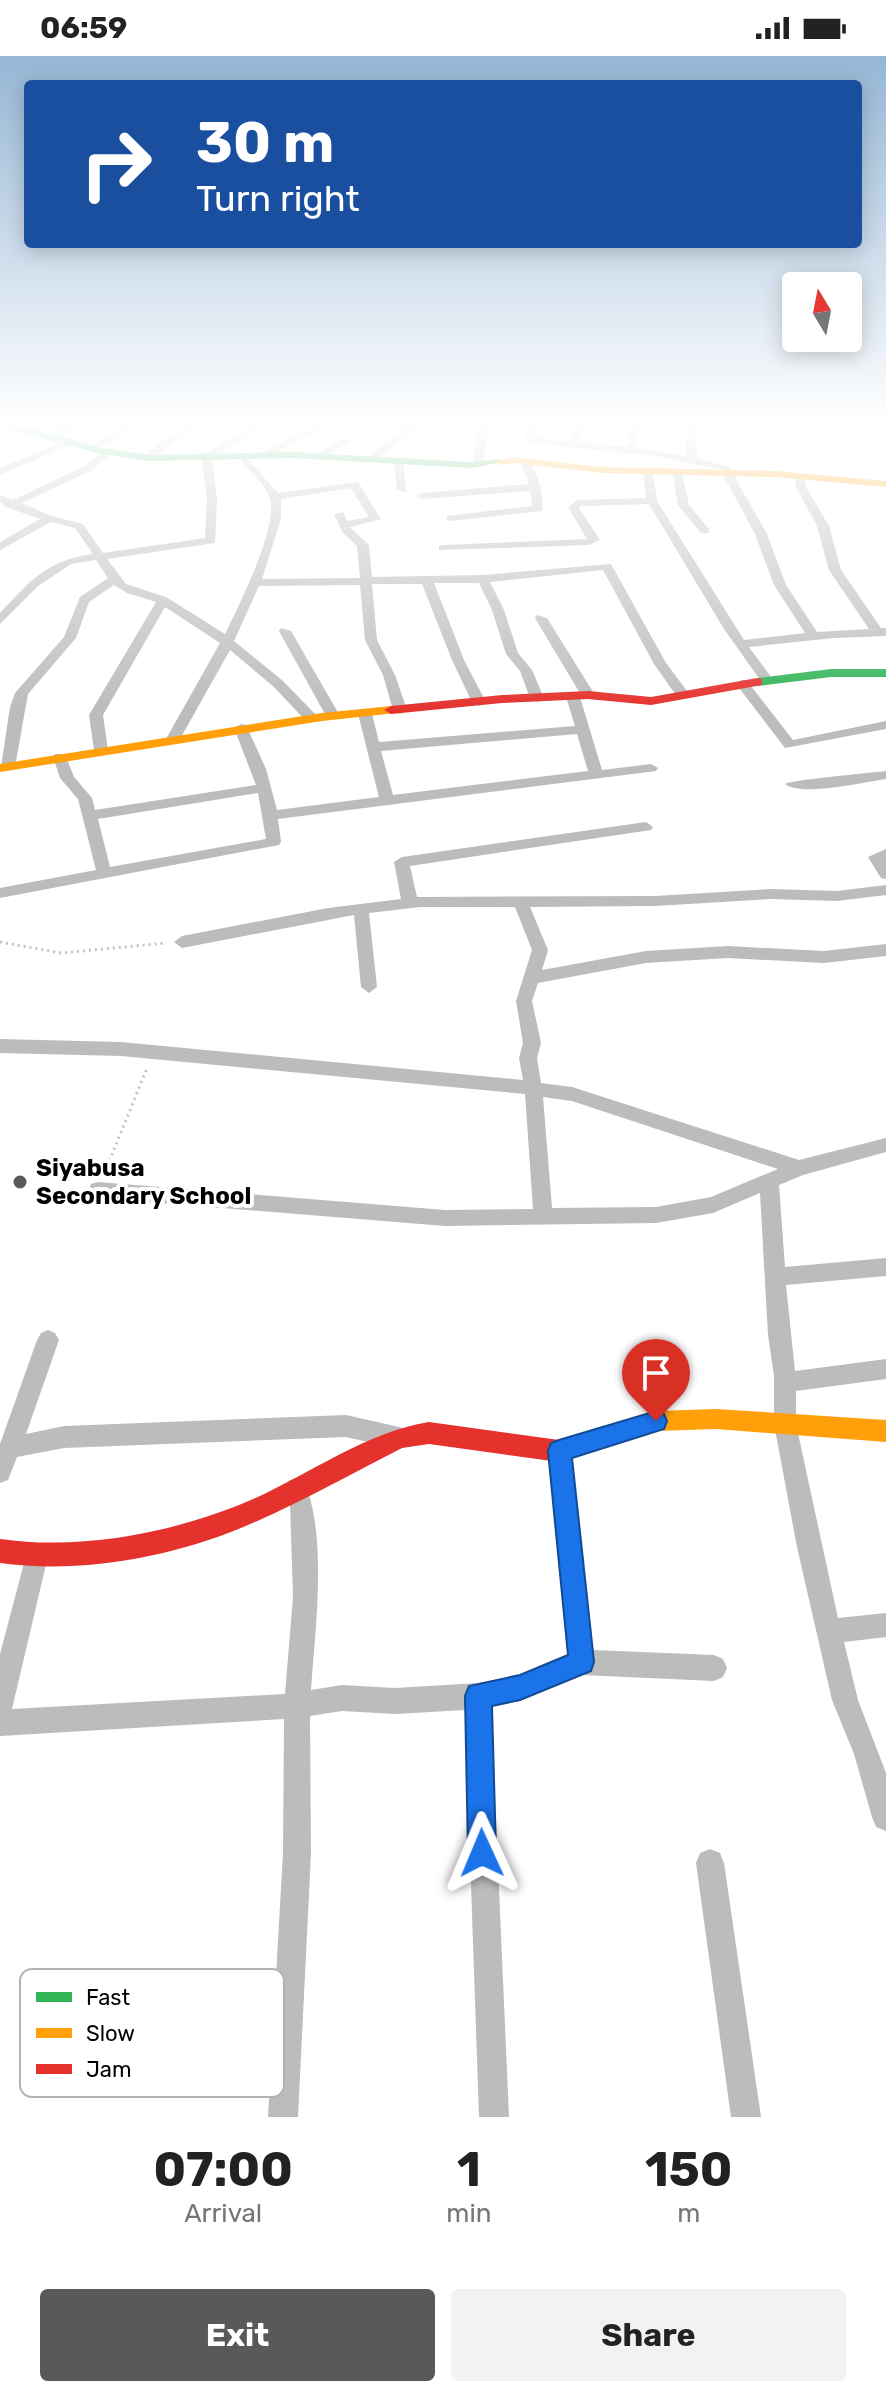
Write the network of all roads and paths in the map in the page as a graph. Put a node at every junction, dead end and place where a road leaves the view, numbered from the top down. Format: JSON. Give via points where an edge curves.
{"nodes":[{"id":1,"x":48,"y":519,"type":"edge"},
{"id":2,"x":54,"y":519,"type":"edge"},
{"id":3,"x":212,"y":519,"type":"edge"},
{"id":4,"x":275,"y":519,"type":"edge"},
{"id":5,"x":341,"y":519,"type":"edge"},
{"id":6,"x":581,"y":519,"type":"edge"},
{"id":7,"x":663,"y":519,"type":"edge"},
{"id":8,"x":695,"y":519,"type":"edge"},
{"id":9,"x":753,"y":519,"type":"edge"},
{"id":10,"x":819,"y":519,"type":"edge"},
{"id":11,"x":705,"y":531,"type":"dead end"},
{"id":12,"x":0,"y":547,"type":"edge"},
{"id":13,"x":443,"y":548,"type":"dead end"},
{"id":14,"x":100,"y":554,"type":"junction"},
{"id":15,"x":115,"y":579,"type":"junction"},
{"id":16,"x":483,"y":579,"type":"junction"},
{"id":17,"x":365,"y":581,"type":"junction"},
{"id":18,"x":427,"y":581,"type":"junction"},
{"id":19,"x":253,"y":583,"type":"junction"},
{"id":20,"x":163,"y":601,"type":"junction"},
{"id":21,"x":541,"y":618,"type":"dead end"},
{"id":22,"x":0,"y":620,"type":"edge"},
{"id":23,"x":285,"y":631,"type":"dead end"},
{"id":24,"x":882,"y":632,"type":"edge"},
{"id":25,"x":813,"y":636,"type":"junction"},
{"id":26,"x":227,"y":641,"type":"junction"},
{"id":27,"x":742,"y":644,"type":"junction"},
{"id":28,"x":886,"y":673,"type":"edge"},
{"id":29,"x":768,"y":681,"type":"junction"},
{"id":30,"x":742,"y":684,"type":"junction"},
{"id":31,"x":683,"y":695,"type":"junction"},
{"id":32,"x":580,"y":696,"type":"junction"},
{"id":33,"x":537,"y":698,"type":"junction"},
{"id":34,"x":479,"y":702,"type":"junction"},
{"id":35,"x":400,"y":710,"type":"junction"},
{"id":36,"x":365,"y":714,"type":"junction"},
{"id":37,"x":333,"y":716,"type":"junction"},
{"id":38,"x":312,"y":719,"type":"junction"},
{"id":39,"x":886,"y":725,"type":"edge"},
{"id":40,"x":241,"y":728,"type":"junction"},
{"id":41,"x":584,"y":729,"type":"junction"},
{"id":42,"x":173,"y":739,"type":"junction"},
{"id":43,"x":374,"y":747,"type":"junction"},
{"id":44,"x":101,"y":750,"type":"junction"},
{"id":45,"x":60,"y":757,"type":"junction"},
{"id":46,"x":4,"y":767,"type":"edge"},
{"id":47,"x":651,"y":768,"type":"dead end"},
{"id":48,"x":596,"y":774,"type":"junction"},
{"id":49,"x":886,"y":775,"type":"edge"},
{"id":50,"x":792,"y":784,"type":"dead end"},
{"id":51,"x":263,"y":788,"type":"junction"},
{"id":52,"x":387,"y":799,"type":"junction"},
{"id":53,"x":270,"y":815,"type":"junction"},
{"id":54,"x":88,"y":816,"type":"junction"},
{"id":55,"x":646,"y":827,"type":"dead end"},
{"id":56,"x":886,"y":854,"type":"edge"},
{"id":57,"x":104,"y":872,"type":"junction"},
{"id":58,"x":886,"y":874,"type":"edge"},
{"id":59,"x":886,"y":890,"type":"edge"},
{"id":60,"x":0,"y":893,"type":"edge"},
{"id":61,"x":410,"y":903,"type":"junction"},
{"id":62,"x":521,"y":903,"type":"junction"},
{"id":63,"x":361,"y":908,"type":"junction"},
{"id":64,"x":0,"y":942,"type":"edge"},
{"id":65,"x":182,"y":942,"type":"joint"},
{"id":66,"x":886,"y":950,"type":"edge"},
{"id":67,"x":531,"y":978,"type":"junction"},
{"id":68,"x":369,"y":987,"type":"dead end"},
{"id":69,"x":0,"y":1046,"type":"edge"},
{"id":70,"x":154,"y":1052,"type":"junction"},
{"id":71,"x":532,"y":1088,"type":"junction"},
{"id":72,"x":886,"y":1145,"type":"edge"},
{"id":73,"x":799,"y":1168,"type":"junction"},
{"id":74,"x":769,"y":1182,"type":"junction"},
{"id":75,"x":98,"y":1190,"type":"joint"},
{"id":76,"x":543,"y":1216,"type":"junction"},
{"id":77,"x":886,"y":1267,"type":"edge"},
{"id":78,"x":776,"y":1277,"type":"junction"},
{"id":79,"x":48,"y":1340,"type":"dead end"},
{"id":80,"x":886,"y":1369,"type":"edge"},
{"id":81,"x":785,"y":1382,"type":"junction"},
{"id":82,"x":785,"y":1424,"type":"junction"},
{"id":83,"x":886,"y":1431,"type":"edge"},
{"id":84,"x":399,"y":1438,"type":"junction"},
{"id":85,"x":10,"y":1448,"type":"junction"},
{"id":86,"x":559,"y":1451,"type":"junction"},
{"id":87,"x":0,"y":1472,"type":"edge"},
{"id":88,"x":296,"y":1489,"type":"junction"},
{"id":89,"x":0,"y":1551,"type":"edge"},
{"id":90,"x":36,"y":1556,"type":"junction"},
{"id":91,"x":886,"y":1625,"type":"edge"},
{"id":92,"x":828,"y":1632,"type":"junction"},
{"id":93,"x":582,"y":1662,"type":"junction"},
{"id":94,"x":714,"y":1668,"type":"dead end"},
{"id":95,"x":478,"y":1696,"type":"junction"},
{"id":96,"x":297,"y":1705,"type":"junction"},
{"id":97,"x":0,"y":1707,"type":"edge"},
{"id":98,"x":0,"y":1723,"type":"edge"},
{"id":99,"x":877,"y":1752,"type":"edge"},
{"id":100,"x":886,"y":1817,"type":"edge"},
{"id":101,"x":710,"y":1863,"type":"dead end"},
{"id":102,"x":283,"y":2117,"type":"edge"},
{"id":103,"x":494,"y":2117,"type":"edge"},
{"id":104,"x":746,"y":2117,"type":"edge"}],
"edges":[{"from":1,"to":12,"type":"street"},
{"from":2,"to":14,"type":"street","via":[[79,526]]},
{"from":3,"to":14,"type":"street","via":[[211,541]]},
{"from":4,"to":19,"type":"street"},
{"from":5,"to":17,"type":"street","via":[[363,545]]},
{"from":6,"to":13,"type":"street","via":[[594,540]]},
{"from":7,"to":27,"type":"street"},
{"from":8,"to":11,"type":"street"},
{"from":9,"to":25,"type":"street","via":[[780,585]]},
{"from":10,"to":24,"type":"street","via":[[835,570]]},
{"from":14,"to":15,"type":"street"},
{"from":14,"to":22,"type":"street","via":[[50,571]]},
{"from":15,"to":20,"type":"street","via":[[124,589]]},
{"from":15,"to":46,"type":"street","via":[[84,600],[70,638],[22,693]]},
{"from":16,"to":18,"type":"street"},
{"from":16,"to":31,"type":"street","via":[[607,566],[660,664]]},
{"from":16,"to":33,"type":"street","via":[[512,654],[526,670]]},
{"from":17,"to":18,"type":"street"},
{"from":17,"to":19,"type":"street"},
{"from":17,"to":35,"type":"street","via":[[371,640]]},
{"from":18,"to":34,"type":"street"},
{"from":19,"to":26,"type":"street"},
{"from":20,"to":26,"type":"street"},
{"from":20,"to":44,"type":"street","via":[[96,715]]},
{"from":21,"to":32,"type":"street"},
{"from":23,"to":37,"type":"street"},
{"from":24,"to":25,"type":"street"},
{"from":25,"to":27,"type":"street"},
{"from":26,"to":38,"type":"street","via":[[270,673]]},
{"from":26,"to":42,"type":"street","via":[[196,707]]},
{"from":27,"to":29,"type":"street"},
{"from":28,"to":29,"type":"street"},
{"from":29,"to":30,"type":"street"},
{"from":30,"to":31,"type":"street"},
{"from":30,"to":39,"type":"street","via":[[790,745]]},
{"from":31,"to":32,"type":"street","via":[[651,701]]},
{"from":32,"to":33,"type":"street"},
{"from":32,"to":41,"type":"street"},
{"from":33,"to":34,"type":"street"},
{"from":34,"to":35,"type":"street"},
{"from":35,"to":36,"type":"street"},
{"from":36,"to":37,"type":"street"},
{"from":36,"to":43,"type":"street"},
{"from":37,"to":38,"type":"street"},
{"from":38,"to":40,"type":"street"},
{"from":40,"to":42,"type":"street"},
{"from":40,"to":51,"type":"street"},
{"from":41,"to":43,"type":"street"},
{"from":41,"to":48,"type":"street"},
{"from":42,"to":44,"type":"street"},
{"from":43,"to":52,"type":"street"},
{"from":44,"to":45,"type":"street"},
{"from":45,"to":46,"type":"street"},
{"from":45,"to":54,"type":"street","via":[[67,778],[85,798]]},
{"from":47,"to":48,"type":"street"},
{"from":48,"to":52,"type":"street"},
{"from":49,"to":50,"type":"street"},
{"from":51,"to":53,"type":"street"},
{"from":51,"to":54,"type":"street"},
{"from":52,"to":53,"type":"street"},
{"from":53,"to":57,"type":"street","via":[[274,842]]},
{"from":54,"to":57,"type":"street"},
{"from":55,"to":61,"type":"street","via":[[402,862]]},
{"from":56,"to":58,"type":"street","via":[[876,857]]},
{"from":57,"to":60,"type":"street"},
{"from":59,"to":62,"type":"street","via":[[837,896]]},
{"from":61,"to":62,"type":"street"},
{"from":61,"to":63,"type":"street"},
{"from":62,"to":67,"type":"street","via":[[540,950]]},
{"from":63,"to":65,"type":"street"},
{"from":63,"to":68,"type":"street"},
{"from":64,"to":65,"type":"path","via":[[61,953]]},
{"from":66,"to":67,"type":"street","via":[[824,957],[728,952],[646,957]]},
{"from":67,"to":71,"type":"street","via":[[524,1001],[532,1043]]},
{"from":69,"to":70,"type":"street"},
{"from":70,"to":71,"type":"street"},
{"from":70,"to":75,"type":"path"},
{"from":71,"to":73,"type":"street","via":[[572,1094]]},
{"from":71,"to":76,"type":"street"},
{"from":72,"to":73,"type":"street"},
{"from":73,"to":74,"type":"street"},
{"from":74,"to":76,"type":"street","via":[[713,1205],[656,1215]]},
{"from":74,"to":78,"type":"street"},
{"from":75,"to":76,"type":"street","via":[[445,1218]]},
{"from":77,"to":78,"type":"street"},
{"from":78,"to":81,"type":"street"},
{"from":79,"to":85,"type":"street"},
{"from":80,"to":81,"type":"street"},
{"from":81,"to":82,"type":"street"},
{"from":82,"to":83,"type":"street"},
{"from":82,"to":86,"type":"street","via":[[656,1421]]},
{"from":82,"to":92,"type":"street"},
{"from":84,"to":85,"type":"street","via":[[346,1426],[79,1436]]},
{"from":84,"to":86,"type":"street","via":[[429,1433]]},
{"from":84,"to":88,"type":"street"},
{"from":85,"to":87,"type":"street"},
{"from":86,"to":93,"type":"street"},
{"from":88,"to":90,"type":"street","via":[[237,1518],[135,1548]]},
{"from":88,"to":96,"type":"street","via":[[306,1553]]},
{"from":89,"to":90,"type":"street"},
{"from":90,"to":97,"type":"street"},
{"from":91,"to":92,"type":"street"},
{"from":92,"to":99,"type":"street","via":[[845,1700]]},
{"from":93,"to":94,"type":"street"},
{"from":93,"to":95,"type":"street","via":[[520,1688]]},
{"from":95,"to":96,"type":"street","via":[[342,1698]]},
{"from":95,"to":103,"type":"street"},
{"from":96,"to":98,"type":"street"},
{"from":96,"to":102,"type":"street","via":[[297,1853]]},
{"from":99,"to":100,"type":"street"},
{"from":101,"to":104,"type":"street"}]}
